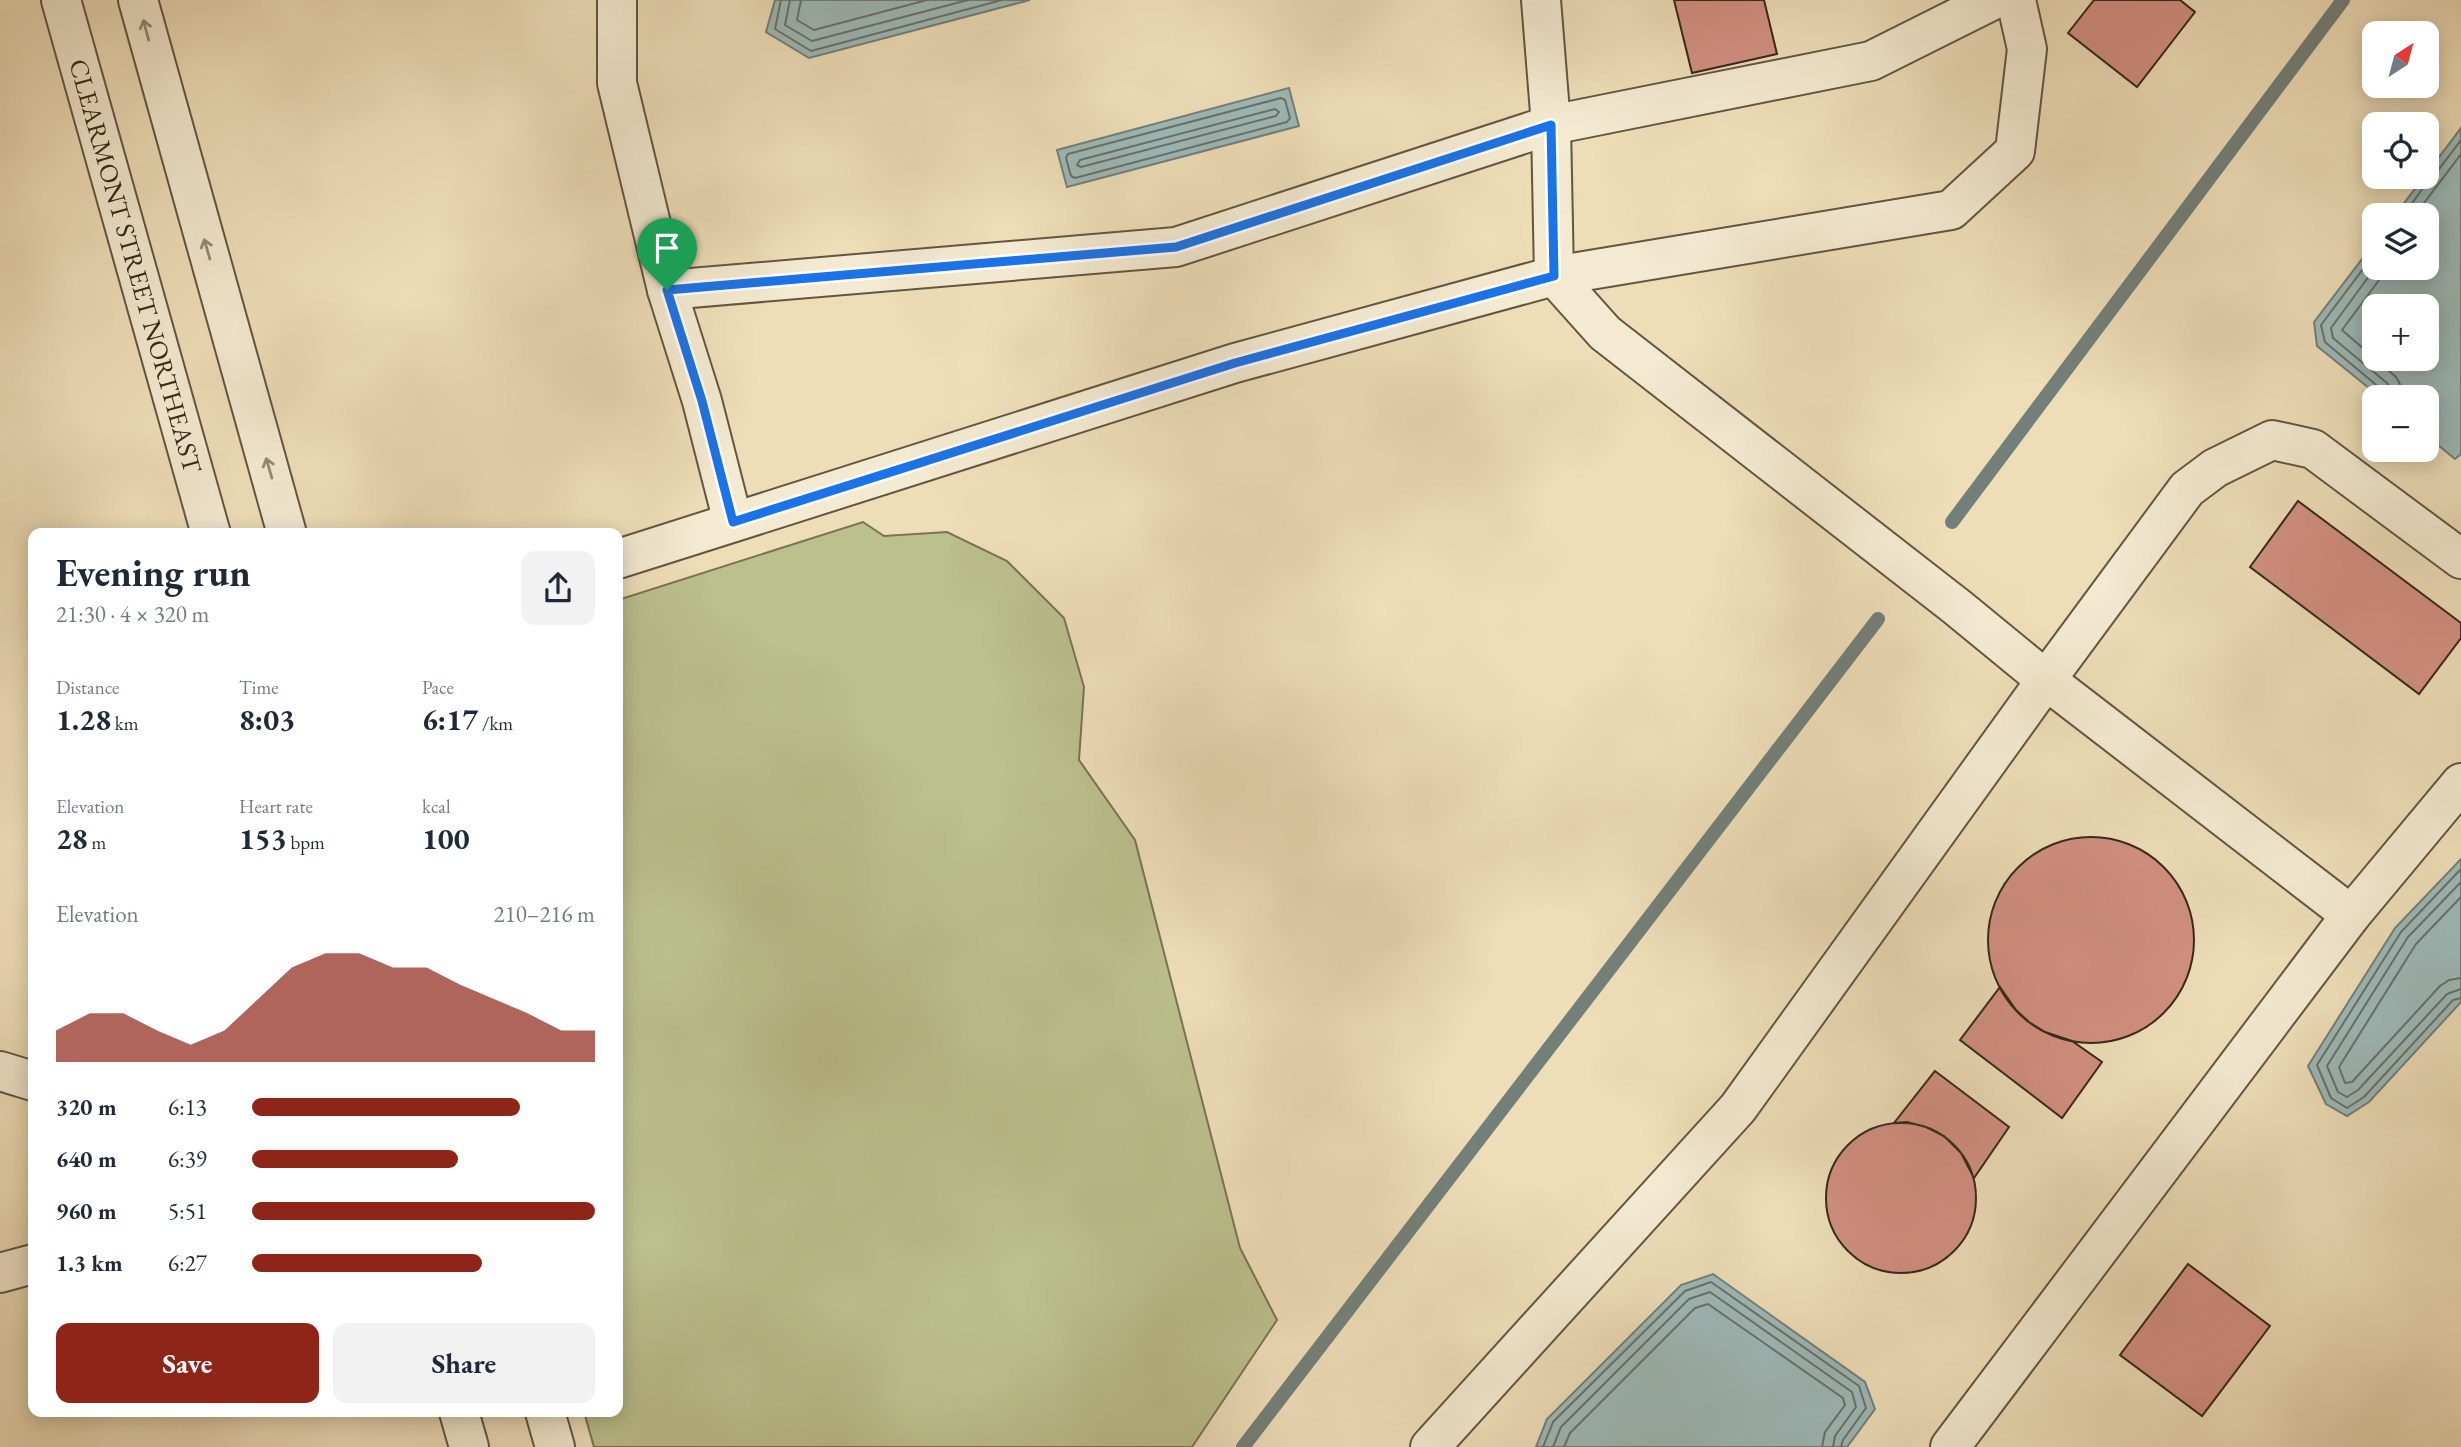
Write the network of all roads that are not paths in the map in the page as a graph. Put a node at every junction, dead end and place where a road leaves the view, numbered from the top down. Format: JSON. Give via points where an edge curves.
{"nodes":[{"id":1,"x":61,"y":0,"type":"edge"},
{"id":2,"x":138,"y":0,"type":"edge"},
{"id":3,"x":617,"y":0,"type":"edge"},
{"id":4,"x":1541,"y":0,"type":"edge"},
{"id":5,"x":1993,"y":0,"type":"edge"},
{"id":6,"x":2016,"y":0,"type":"edge"},
{"id":7,"x":1551,"y":125,"type":"junction"},
{"id":8,"x":1554,"y":276,"type":"junction"},
{"id":9,"x":667,"y":290,"type":"junction"},
{"id":10,"x":733,"y":522,"type":"junction"},
{"id":11,"x":209,"y":528,"type":"edge"},
{"id":12,"x":285,"y":528,"type":"edge"},
{"id":13,"x":623,"y":557,"type":"edge"},
{"id":14,"x":2461,"y":559,"type":"edge"},
{"id":15,"x":2046,"y":680,"type":"junction"},
{"id":16,"x":2461,"y":783,"type":"edge"},
{"id":17,"x":2351,"y":915,"type":"junction"},
{"id":18,"x":0,"y":1071,"type":"edge"},
{"id":19,"x":28,"y":1078,"type":"edge"},
{"id":20,"x":28,"y":1265,"type":"edge"},
{"id":21,"x":0,"y":1273,"type":"edge"},
{"id":22,"x":460,"y":1417,"type":"edge"},
{"id":23,"x":546,"y":1417,"type":"edge"},
{"id":24,"x":469,"y":1447,"type":"edge"},
{"id":25,"x":555,"y":1447,"type":"edge"},
{"id":26,"x":1430,"y":1447,"type":"edge"},
{"id":27,"x":1950,"y":1447,"type":"edge"}],
"edges":[{"from":1,"to":11,"type":"street","name":"CLEARMONT STREET NORTHEAST"},
{"from":12,"to":2,"type":"street","one_way":true},
{"from":3,"to":9,"type":"street","via":[[617,83]]},
{"from":4,"to":7,"type":"street"},
{"from":5,"to":7,"type":"street","via":[[1871,61]]},
{"from":6,"to":8,"type":"street","via":[[2027,49],[2015,151],[1951,210]]},
{"from":7,"to":8,"type":"street"},
{"from":7,"to":9,"type":"street","via":[[1176,247]]},
{"from":8,"to":10,"type":"street","via":[[1235,363]]},
{"from":8,"to":15,"type":"street","via":[[1605,333]]},
{"from":9,"to":10,"type":"street"},
{"from":10,"to":13,"type":"street"},
{"from":14,"to":15,"type":"street","via":[[2313,449],[2272,440],[2216,468],[2187,489]]},
{"from":15,"to":17,"type":"street"},
{"from":15,"to":26,"type":"street","via":[[1738,1108]]},
{"from":16,"to":17,"type":"street"},
{"from":17,"to":27,"type":"street"},
{"from":18,"to":19,"type":"street"},
{"from":20,"to":21,"type":"street"},
{"from":22,"to":24,"type":"street"},
{"from":23,"to":25,"type":"street"}]}
